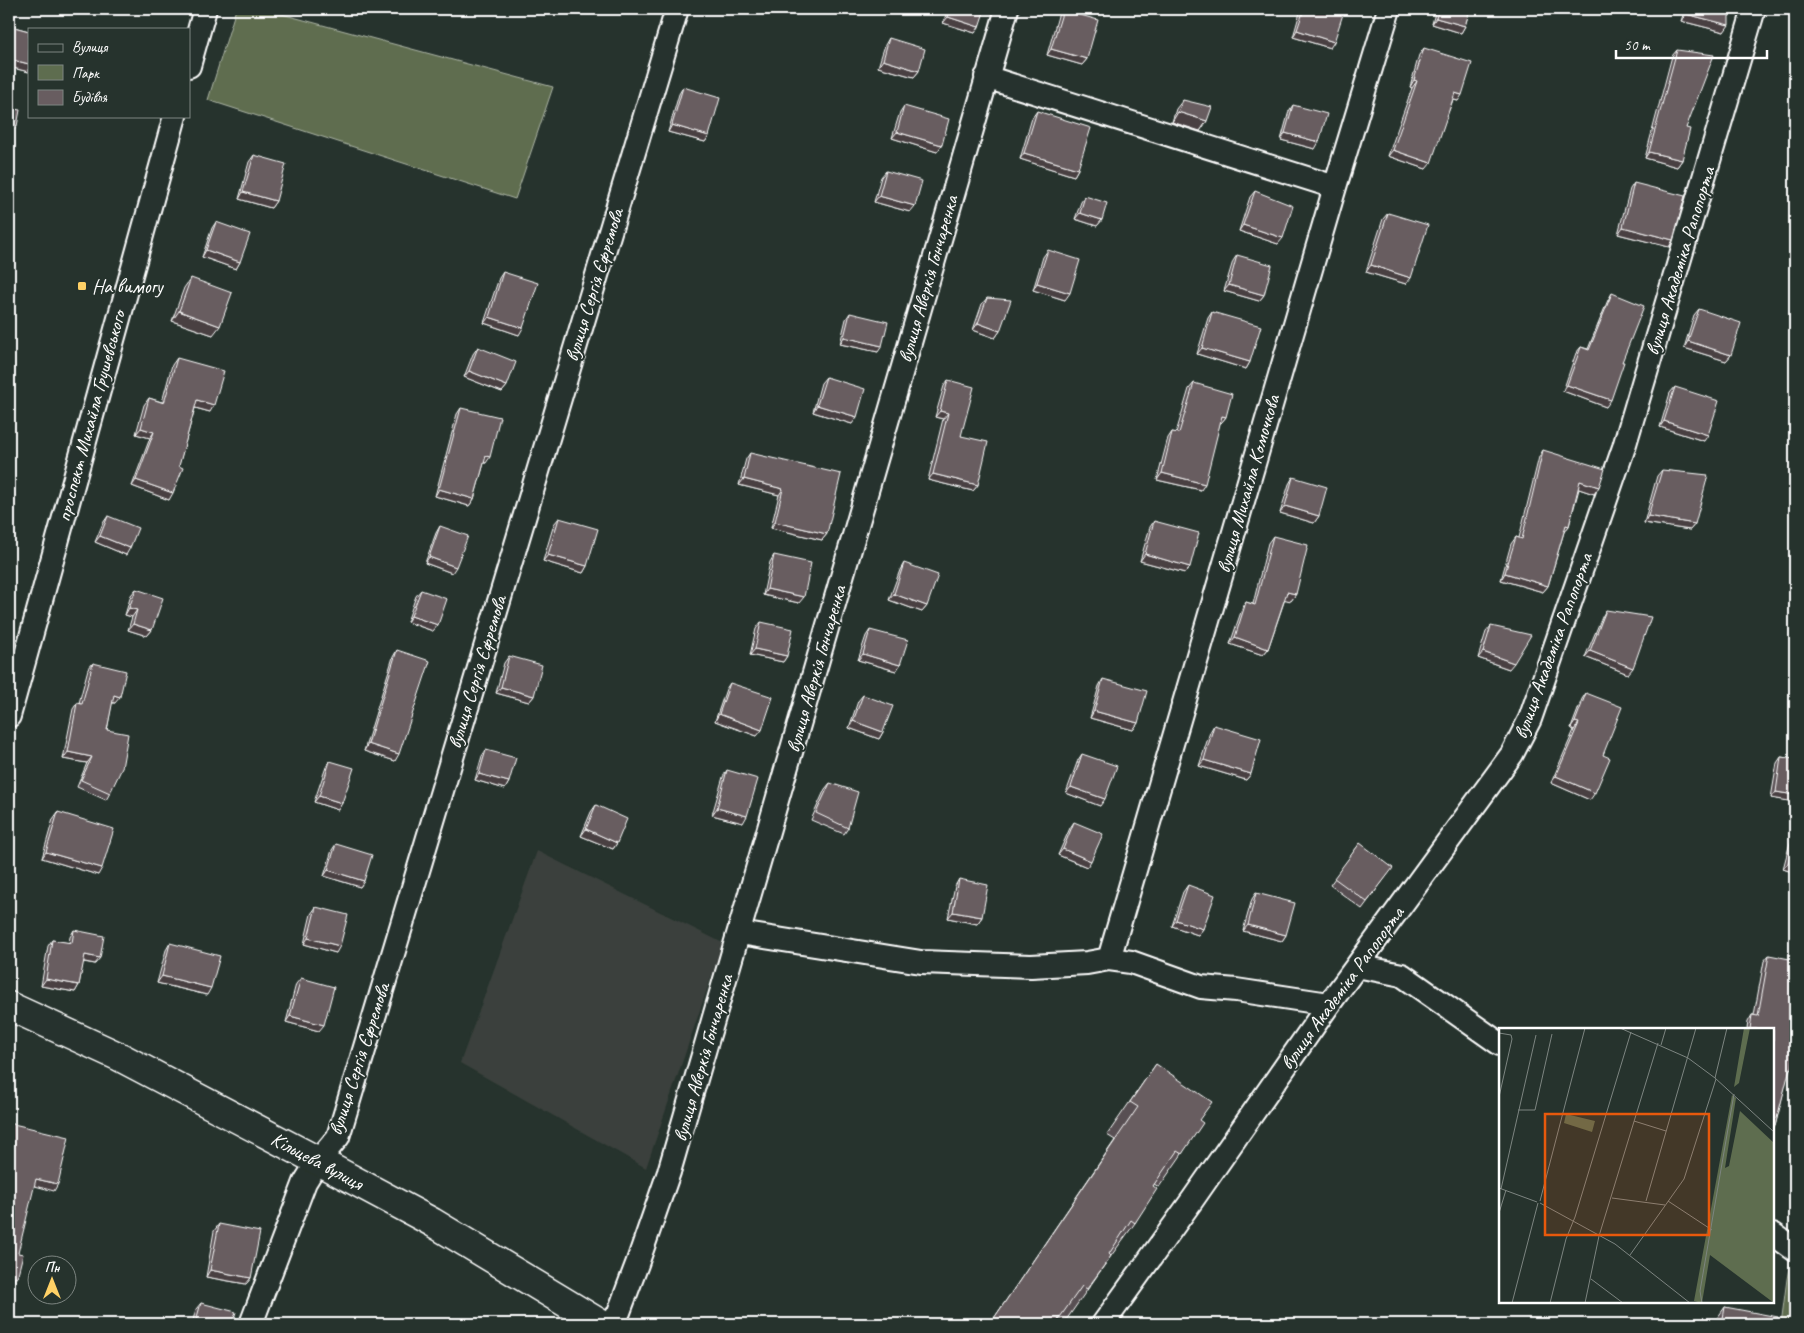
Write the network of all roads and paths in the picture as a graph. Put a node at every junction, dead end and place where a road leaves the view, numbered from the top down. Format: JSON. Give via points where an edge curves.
{"nodes":[{"id":1,"x":205,"y":9,"type":"edge"},
{"id":2,"x":677,"y":9,"type":"edge"},
{"id":3,"x":1007,"y":9,"type":"edge"},
{"id":4,"x":1389,"y":9,"type":"edge"},
{"id":5,"x":1754,"y":9,"type":"edge"},
{"id":6,"x":190,"y":62,"type":"edge"},
{"id":7,"x":986,"y":77,"type":"junction"},
{"id":8,"x":174,"y":118,"type":"edge"},
{"id":9,"x":1335,"y":187,"type":"junction"},
{"id":10,"x":9,"y":716,"type":"edge"},
{"id":11,"x":740,"y":933,"type":"junction"},
{"id":12,"x":1109,"y":959,"type":"junction"},
{"id":13,"x":1357,"y":966,"type":"junction"},
{"id":14,"x":1329,"y":1004,"type":"junction"},
{"id":15,"x":14,"y":1007,"type":"edge"},
{"id":16,"x":1499,"y":1043,"type":"edge"},
{"id":17,"x":318,"y":1161,"type":"junction"},
{"id":18,"x":1774,"y":1235,"type":"edge"},
{"id":19,"x":1795,"y":1250,"type":"edge"},
{"id":20,"x":252,"y":1324,"type":"edge"},
{"id":21,"x":601,"y":1324,"type":"edge"},
{"id":22,"x":612,"y":1324,"type":"edge"},
{"id":23,"x":1103,"y":1324,"type":"edge"}],
"edges":[{"from":1,"to":6,"type":"street"},
{"from":2,"to":17,"type":"street","name":"вулиця Сергія Єфремова","via":[[338,1137]]},
{"from":3,"to":7,"type":"street","name":"вулиця Аверкія Гончаренка"},
{"from":4,"to":9,"type":"street","name":"вулиця Михайла Комочкова"},
{"from":5,"to":13,"type":"street","name":"вулиця Академіка Рапопорта","via":[[1624,447],[1530,719],[1512,754]]},
{"from":7,"to":9,"type":"street"},
{"from":7,"to":11,"type":"street","name":"вулиця Аверкія Гончаренка"},
{"from":8,"to":10,"type":"street","name":"проспект Михайла Грушевського"},
{"from":9,"to":12,"type":"street","name":"вулиця Михайла Комочкова"},
{"from":11,"to":12,"type":"street","via":[[921,962],[1031,966]]},
{"from":11,"to":22,"type":"street","name":"вулиця Аверкія Гончаренка","via":[[669,1172]]},
{"from":12,"to":14,"type":"street","via":[[1131,962],[1202,987]]},
{"from":13,"to":14,"type":"street","name":"вулиця Академіка Рапопорта"},
{"from":13,"to":16,"type":"street","via":[[1402,975]]},
{"from":14,"to":23,"type":"street","name":"вулиця Академіка Рапопорта"},
{"from":15,"to":17,"type":"main road","name":"Кільцева вулиця","via":[[120,1057]]},
{"from":17,"to":20,"type":"street","name":"вулиця Сергія Єфремова","via":[[304,1182]]},
{"from":17,"to":21,"type":"main road","name":"Кільцева вулиця","via":[[432,1222]]},
{"from":18,"to":19,"type":"street"}]}
